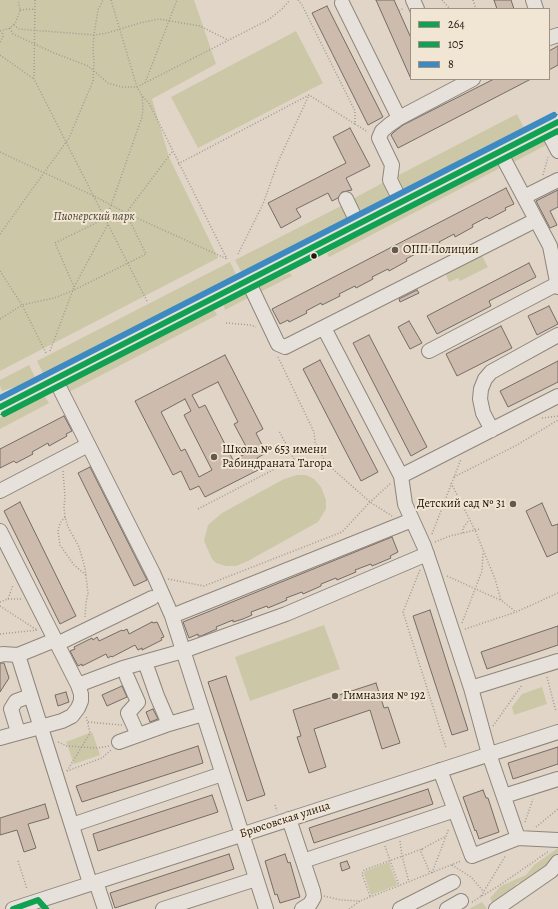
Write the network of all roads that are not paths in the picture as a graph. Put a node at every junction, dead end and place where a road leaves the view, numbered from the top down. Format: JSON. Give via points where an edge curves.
{"nodes":[{"id":1,"x":342,"y":3,"type":"dead end"},
{"id":2,"x":469,"y":80,"type":"edge"},
{"id":3,"x":451,"y":84,"type":"edge"},
{"id":4,"x":399,"y":118,"type":"junction"},
{"id":5,"x":552,"y":125,"type":"edge"},
{"id":6,"x":500,"y":152,"type":"junction"},
{"id":7,"x":554,"y":152,"type":"edge"},
{"id":8,"x":558,"y":180,"type":"edge"},
{"id":9,"x":529,"y":195,"type":"junction"},
{"id":10,"x":346,"y":199,"type":"dead end"},
{"id":11,"x":401,"y":202,"type":"junction"},
{"id":12,"x":536,"y":220,"type":"junction"},
{"id":13,"x":358,"y":224,"type":"junction"},
{"id":14,"x":557,"y":280,"type":"edge"},
{"id":15,"x":248,"y":281,"type":"junction"},
{"id":16,"x":324,"y":328,"type":"junction"},
{"id":17,"x":558,"y":335,"type":"edge"},
{"id":18,"x":429,"y":352,"type":"dead end"},
{"id":19,"x":55,"y":379,"type":"junction"},
{"id":20,"x":558,"y":396,"type":"edge"},
{"id":21,"x":0,"y":407,"type":"edge"},
{"id":22,"x":492,"y":430,"type":"junction"},
{"id":23,"x":88,"y":445,"type":"junction"},
{"id":24,"x":401,"y":476,"type":"junction"},
{"id":25,"x":0,"y":491,"type":"edge"},
{"id":26,"x":408,"y":521,"type":"junction"},
{"id":27,"x":0,"y":530,"type":"edge"},
{"id":28,"x":426,"y":548,"type":"junction"},
{"id":29,"x":152,"y":598,"type":"dead end"},
{"id":30,"x":172,"y":616,"type":"junction"},
{"id":31,"x":49,"y":636,"type":"junction"},
{"id":32,"x":183,"y":651,"type":"junction"},
{"id":33,"x":0,"y":655,"type":"edge"},
{"id":34,"x":18,"y":655,"type":"junction"},
{"id":35,"x":558,"y":661,"type":"edge"},
{"id":36,"x":145,"y":662,"type":"junction"},
{"id":37,"x":127,"y":677,"type":"dead end"},
{"id":38,"x":78,"y":685,"type":"junction"},
{"id":39,"x":471,"y":688,"type":"junction"},
{"id":40,"x":30,"y":696,"type":"junction"},
{"id":41,"x":157,"y":696,"type":"junction"},
{"id":42,"x":138,"y":702,"type":"junction"},
{"id":43,"x":203,"y":714,"type":"junction"},
{"id":44,"x":169,"y":724,"type":"junction"},
{"id":45,"x":41,"y":731,"type":"junction"},
{"id":46,"x":136,"y":731,"type":"junction"},
{"id":47,"x":18,"y":732,"type":"junction"},
{"id":48,"x":558,"y":732,"type":"edge"},
{"id":49,"x":0,"y":738,"type":"edge"},
{"id":50,"x":118,"y":743,"type":"road end"},
{"id":51,"x":489,"y":754,"type":"junction"},
{"id":52,"x":440,"y":770,"type":"junction"},
{"id":53,"x":222,"y":774,"type":"junction"},
{"id":54,"x":558,"y":779,"type":"edge"},
{"id":55,"x":504,"y":796,"type":"junction"},
{"id":56,"x":455,"y":810,"type":"junction"},
{"id":57,"x":289,"y":819,"type":"junction"},
{"id":58,"x":72,"y":824,"type":"junction"},
{"id":59,"x":242,"y":834,"type":"junction"},
{"id":60,"x":519,"y":838,"type":"junction"},
{"id":61,"x":555,"y":844,"type":"edge"},
{"id":62,"x":303,"y":861,"type":"junction"},
{"id":63,"x":558,"y":862,"type":"edge"},
{"id":64,"x":256,"y":879,"type":"junction"},
{"id":65,"x":93,"y":882,"type":"junction"},
{"id":66,"x":453,"y":882,"type":"dead end"},
{"id":67,"x":315,"y":899,"type":"edge"},
{"id":68,"x":461,"y":901,"type":"road end"},
{"id":69,"x":41,"y":906,"type":"edge"},
{"id":70,"x":13,"y":909,"type":"edge"},
{"id":71,"x":105,"y":909,"type":"edge"},
{"id":72,"x":163,"y":909,"type":"edge"},
{"id":73,"x":266,"y":909,"type":"edge"},
{"id":74,"x":302,"y":909,"type":"edge"},
{"id":75,"x":400,"y":909,"type":"edge"},
{"id":76,"x":447,"y":909,"type":"edge"},
{"id":77,"x":496,"y":909,"type":"edge"}],
"edges":[{"from":1,"to":4,"type":"street"},
{"from":2,"to":3,"type":"street"},
{"from":3,"to":4,"type":"street"},
{"from":4,"to":11,"type":"street","via":[[382,131],[378,138],[392,165],[390,180]]},
{"from":5,"to":6,"type":"street"},
{"from":5,"to":7,"type":"street"},
{"from":6,"to":9,"type":"street"},
{"from":6,"to":11,"type":"street"},
{"from":8,"to":9,"type":"street"},
{"from":9,"to":12,"type":"street"},
{"from":10,"to":13,"type":"street"},
{"from":11,"to":13,"type":"street"},
{"from":12,"to":14,"type":"street","via":[[550,246]]},
{"from":12,"to":16,"type":"street"},
{"from":13,"to":15,"type":"street"},
{"from":14,"to":18,"type":"street"},
{"from":15,"to":16,"type":"street","via":[[278,344],[285,347]]},
{"from":15,"to":19,"type":"street"},
{"from":16,"to":24,"type":"street"},
{"from":17,"to":22,"type":"street","via":[[491,372],[485,380],[480,399],[483,413]]},
{"from":19,"to":21,"type":"street"},
{"from":19,"to":23,"type":"street"},
{"from":20,"to":22,"type":"street"},
{"from":22,"to":24,"type":"street"},
{"from":23,"to":25,"type":"street"},
{"from":23,"to":30,"type":"street"},
{"from":24,"to":26,"type":"street"},
{"from":26,"to":28,"type":"street"},
{"from":26,"to":30,"type":"street"},
{"from":27,"to":31,"type":"street"},
{"from":28,"to":32,"type":"street","via":[[286,614]]},
{"from":28,"to":39,"type":"street","via":[[456,632]]},
{"from":29,"to":31,"type":"street"},
{"from":30,"to":32,"type":"street"},
{"from":31,"to":34,"type":"street"},
{"from":31,"to":38,"type":"street"},
{"from":32,"to":36,"type":"street"},
{"from":32,"to":43,"type":"street"},
{"from":33,"to":34,"type":"street"},
{"from":34,"to":40,"type":"street"},
{"from":35,"to":39,"type":"street"},
{"from":36,"to":38,"type":"street"},
{"from":36,"to":41,"type":"street"},
{"from":37,"to":42,"type":"street"},
{"from":38,"to":45,"type":"street","via":[[81,701],[75,712]]},
{"from":39,"to":51,"type":"street"},
{"from":40,"to":45,"type":"street"},
{"from":40,"to":47,"type":"street","via":[[16,701],[11,709]]},
{"from":41,"to":42,"type":"street"},
{"from":41,"to":44,"type":"street"},
{"from":42,"to":46,"type":"street","via":[[128,713]]},
{"from":43,"to":44,"type":"street"},
{"from":43,"to":53,"type":"street"},
{"from":44,"to":46,"type":"street"},
{"from":45,"to":47,"type":"street"},
{"from":45,"to":58,"type":"street"},
{"from":46,"to":50,"type":"street"},
{"from":47,"to":49,"type":"street"},
{"from":48,"to":51,"type":"street","name":"Брюсовская улица"},
{"from":51,"to":52,"type":"street","name":"Брюсовская улица"},
{"from":51,"to":55,"type":"street"},
{"from":52,"to":56,"type":"street"},
{"from":52,"to":57,"type":"street","name":"Брюсовская улица"},
{"from":53,"to":58,"type":"street"},
{"from":53,"to":59,"type":"street"},
{"from":54,"to":55,"type":"street"},
{"from":55,"to":60,"type":"street"},
{"from":56,"to":60,"type":"street","via":[[472,856]]},
{"from":56,"to":62,"type":"street"},
{"from":57,"to":59,"type":"street","name":"Брюсовская улица"},
{"from":57,"to":62,"type":"street"},
{"from":58,"to":65,"type":"street"},
{"from":59,"to":64,"type":"street"},
{"from":59,"to":65,"type":"street","name":"Брюсовская улица"},
{"from":60,"to":61,"type":"street"},
{"from":62,"to":67,"type":"street"},
{"from":63,"to":77,"type":"street","via":[[551,871]]},
{"from":64,"to":72,"type":"street"},
{"from":64,"to":73,"type":"street"},
{"from":65,"to":69,"type":"street","name":"Брюсовская улица"},
{"from":65,"to":71,"type":"street"},
{"from":66,"to":75,"type":"street"},
{"from":67,"to":74,"type":"street"},
{"from":68,"to":76,"type":"street"},
{"from":69,"to":70,"type":"street","name":"Брюсовская улица"}]}
